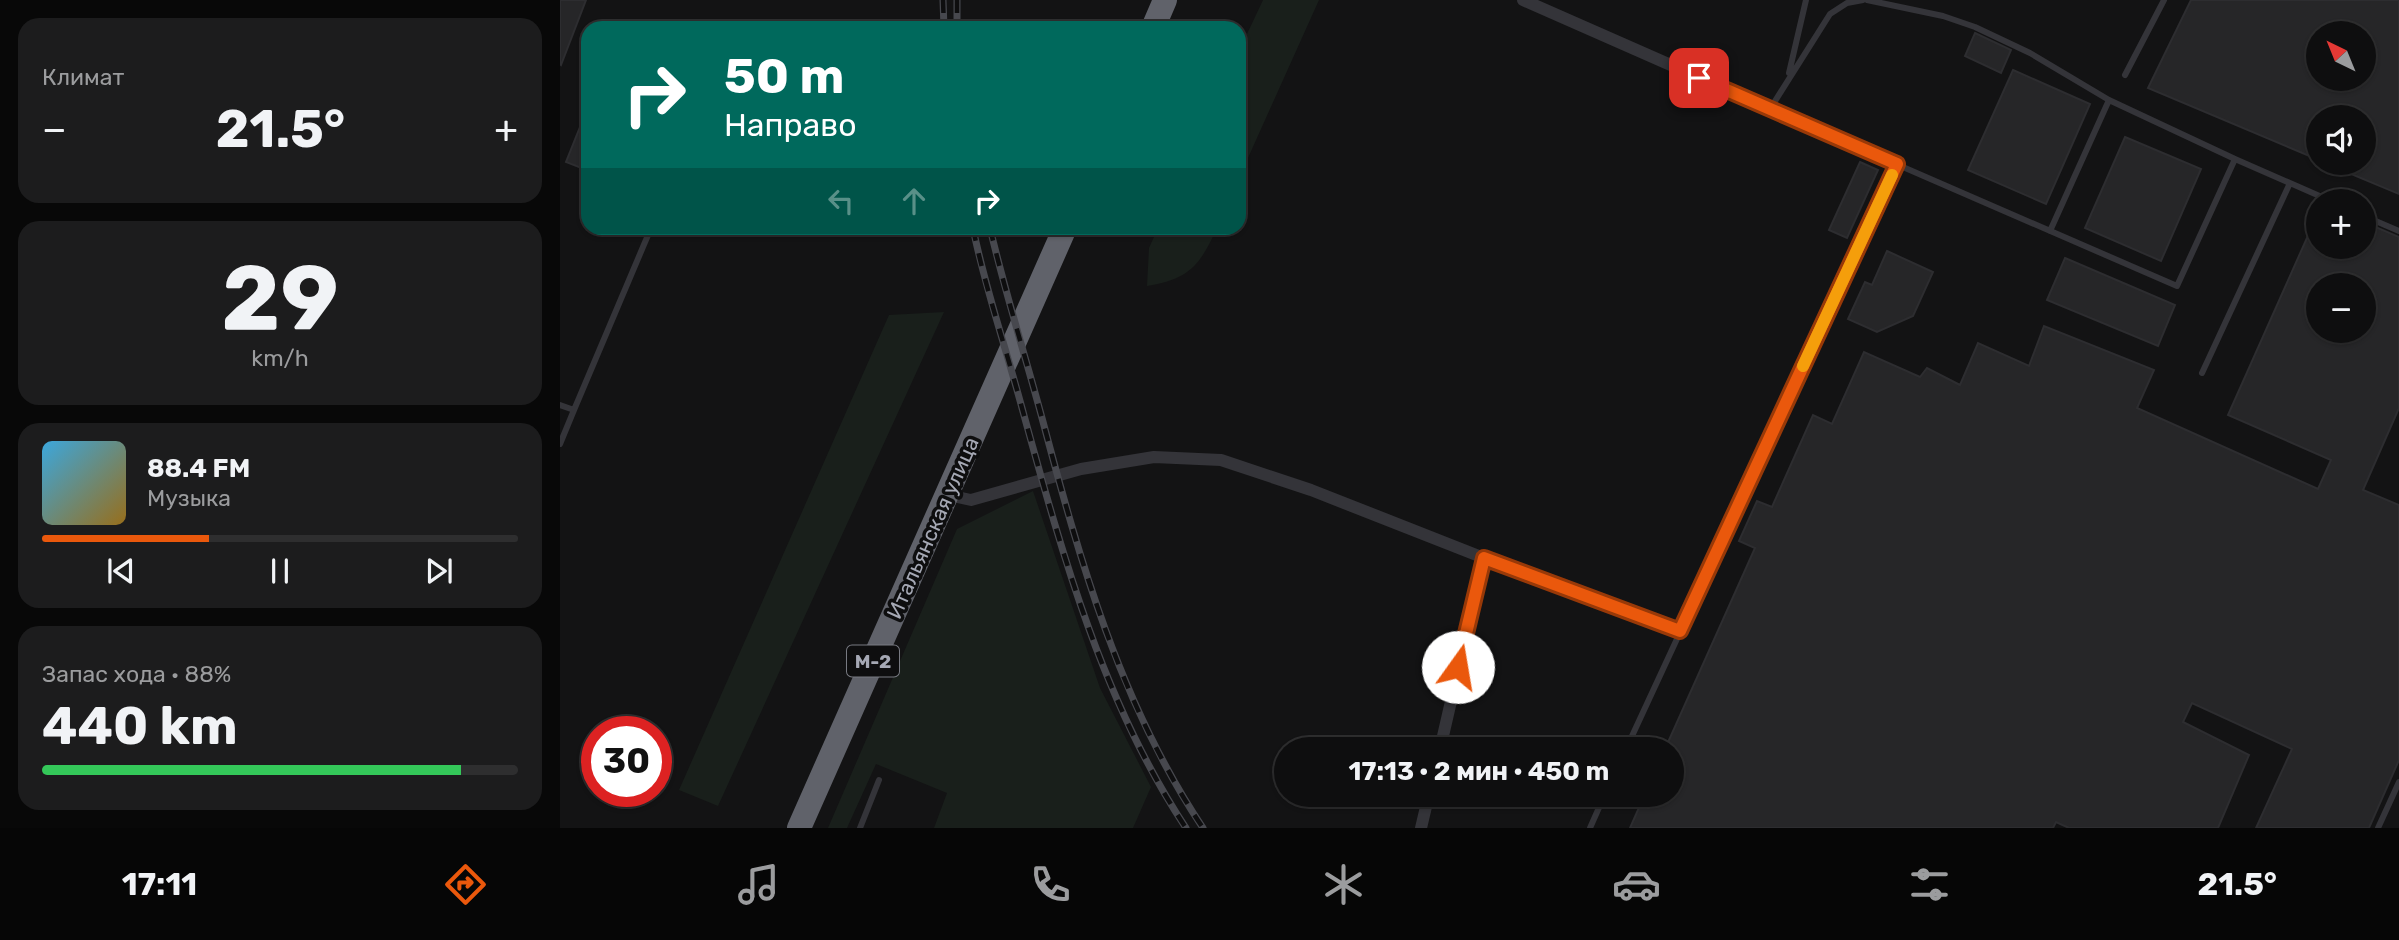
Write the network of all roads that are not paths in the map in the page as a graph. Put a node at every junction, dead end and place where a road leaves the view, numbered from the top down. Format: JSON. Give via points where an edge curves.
{"nodes":[{"id":1,"x":1165,"y":0,"type":"edge"},
{"id":2,"x":1523,"y":0,"type":"edge"},
{"id":3,"x":1806,"y":0,"type":"edge"},
{"id":4,"x":1865,"y":0,"type":"edge"},
{"id":5,"x":2164,"y":0,"type":"edge"},
{"id":6,"x":1156,"y":21,"type":"edge"},
{"id":7,"x":2125,"y":75,"type":"dead end"},
{"id":8,"x":1788,"y":79,"type":"junction"},
{"id":9,"x":2109,"y":100,"type":"junction"},
{"id":10,"x":1770,"y":109,"type":"junction"},
{"id":11,"x":1873,"y":154,"type":"joint"},
{"id":12,"x":2235,"y":159,"type":"junction"},
{"id":13,"x":1897,"y":164,"type":"junction"},
{"id":14,"x":2290,"y":183,"type":"junction"},
{"id":15,"x":2306,"y":190,"type":"edge"},
{"id":16,"x":2376,"y":221,"type":"edge"},
{"id":17,"x":2050,"y":231,"type":"junction"},
{"id":18,"x":2399,"y":231,"type":"edge"},
{"id":19,"x":648,"y":235,"type":"edge"},
{"id":20,"x":1062,"y":235,"type":"edge"},
{"id":21,"x":2202,"y":373,"type":"dead end"},
{"id":22,"x":560,"y":405,"type":"edge"},
{"id":23,"x":574,"y":410,"type":"junction"},
{"id":24,"x":560,"y":444,"type":"edge"},
{"id":25,"x":948,"y":495,"type":"junction"},
{"id":26,"x":1484,"y":558,"type":"junction"},
{"id":27,"x":1680,"y":631,"type":"junction"},
{"id":28,"x":1443,"y":737,"type":"edge"},
{"id":29,"x":1631,"y":737,"type":"edge"},
{"id":30,"x":879,"y":780,"type":"dead end"},
{"id":31,"x":2399,"y":782,"type":"edge"},
{"id":32,"x":1426,"y":807,"type":"edge"},
{"id":33,"x":1599,"y":807,"type":"edge"},
{"id":34,"x":799,"y":828,"type":"edge"},
{"id":35,"x":860,"y":828,"type":"edge"},
{"id":36,"x":1421,"y":828,"type":"edge"},
{"id":37,"x":1590,"y":828,"type":"edge"},
{"id":38,"x":2378,"y":828,"type":"edge"}],
"edges":[{"from":1,"to":6,"type":"highway"},
{"from":2,"to":10,"type":"street"},
{"from":3,"to":8,"type":"lane"},
{"from":4,"to":8,"type":"lane","via":[[1847,3],[1830,14]]},
{"from":4,"to":9,"type":"lane","via":[[1975,27]]},
{"from":5,"to":7,"type":"lane"},
{"from":8,"to":10,"type":"lane"},
{"from":9,"to":12,"type":"lane"},
{"from":9,"to":17,"type":"lane"},
{"from":10,"to":11,"type":"street"},
{"from":11,"to":13,"type":"lane"},
{"from":12,"to":14,"type":"lane"},
{"from":12,"to":17,"type":"lane","via":[[2177,286]]},
{"from":13,"to":17,"type":"lane"},
{"from":13,"to":27,"type":"lane"},
{"from":14,"to":15,"type":"lane"},
{"from":14,"to":21,"type":"lane"},
{"from":16,"to":18,"type":"lane"},
{"from":19,"to":23,"type":"lane"},
{"from":20,"to":25,"type":"highway","name":"Итальянская улица","number":"М-2"},
{"from":22,"to":23,"type":"lane"},
{"from":23,"to":24,"type":"lane"},
{"from":25,"to":26,"type":"street","via":[[971,500],[1082,469],[1154,457],[1222,460]]},
{"from":25,"to":34,"type":"highway","name":"Итальянская улица","number":"М-2"},
{"from":26,"to":27,"type":"lane"},
{"from":26,"to":28,"type":"street"},
{"from":27,"to":29,"type":"lane"},
{"from":30,"to":35,"type":"lane"},
{"from":31,"to":38,"type":"lane"},
{"from":32,"to":36,"type":"street"},
{"from":33,"to":37,"type":"lane"}]}
